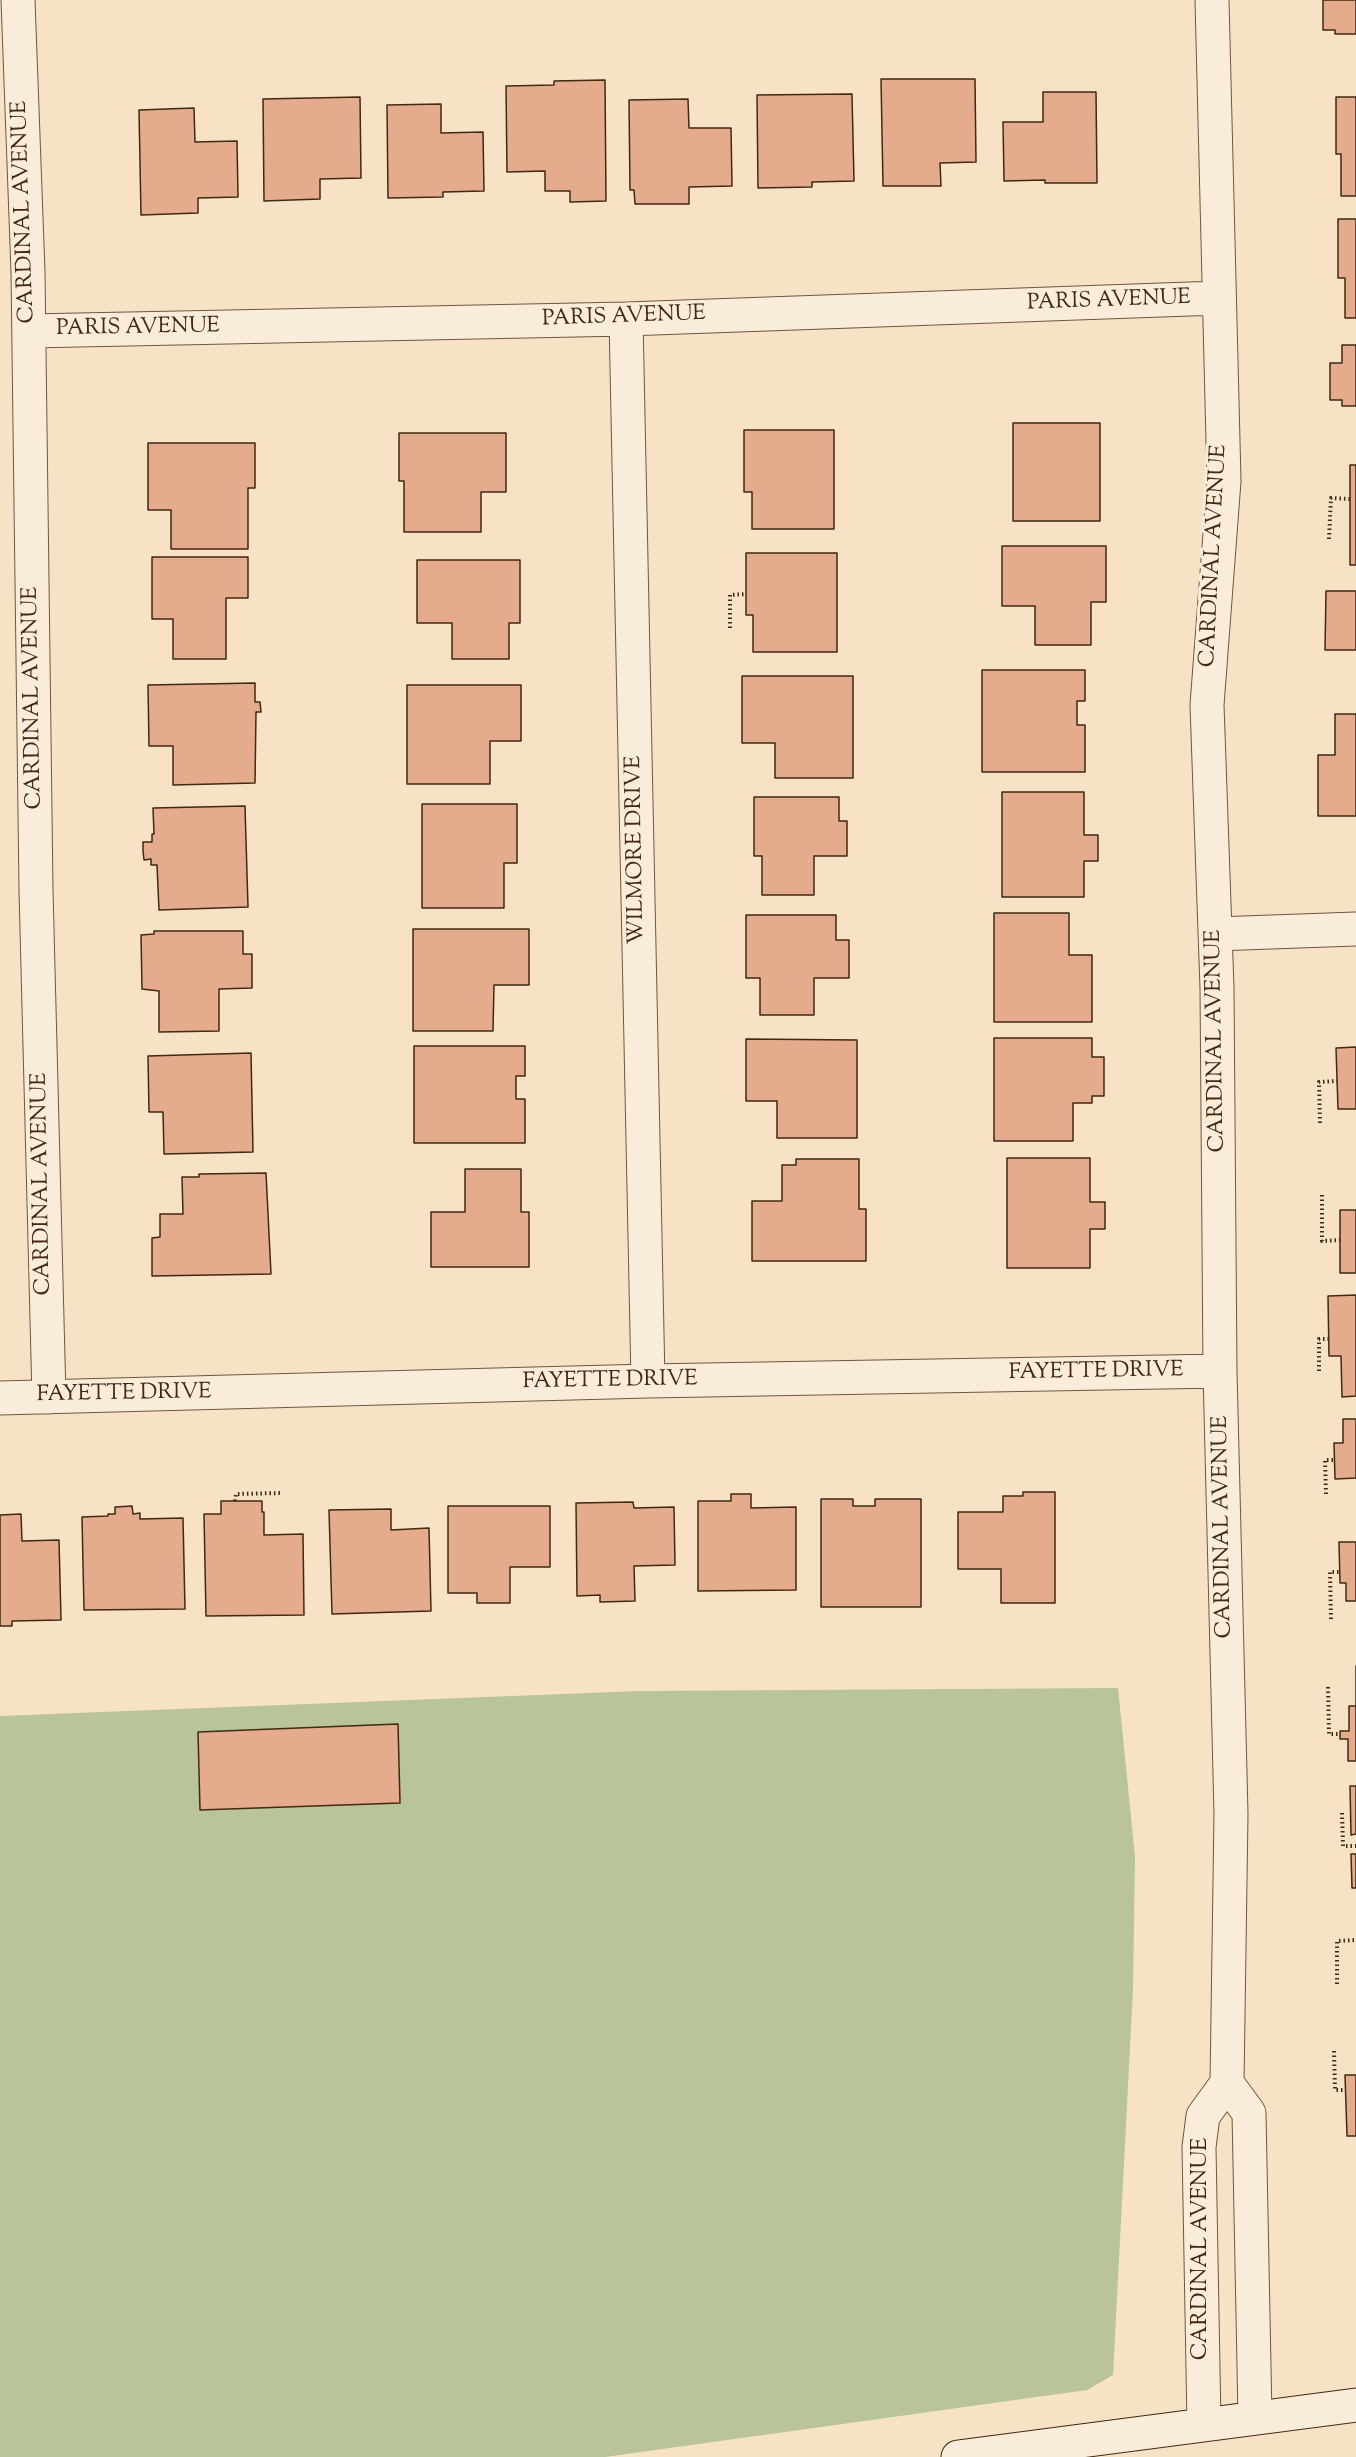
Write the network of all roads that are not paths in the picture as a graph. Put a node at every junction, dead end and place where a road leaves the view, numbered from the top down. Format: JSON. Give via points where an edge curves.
{"nodes":[{"id":1,"x":18,"y":0,"type":"edge"},
{"id":2,"x":1212,"y":0,"type":"edge"},
{"id":3,"x":1218,"y":298,"type":"junction"},
{"id":4,"x":626,"y":319,"type":"junction"},
{"id":5,"x":29,"y":331,"type":"junction"},
{"id":6,"x":1356,"y":930,"type":"edge"},
{"id":7,"x":1215,"y":934,"type":"junction"},
{"id":8,"x":1220,"y":1371,"type":"junction"},
{"id":9,"x":648,"y":1381,"type":"junction"},
{"id":10,"x":48,"y":1397,"type":"junction"},
{"id":11,"x":0,"y":1398,"type":"edge"},
{"id":12,"x":1227,"y":2083,"type":"junction"},
{"id":13,"x":1356,"y":2406,"type":"edge"},
{"id":14,"x":1255,"y":2417,"type":"junction"},
{"id":15,"x":1204,"y":2424,"type":"junction"},
{"id":16,"x":958,"y":2457,"type":"edge"}],
"edges":[{"from":1,"to":5,"type":"street","name":"CARDINAL AVENUE"},
{"from":2,"to":3,"type":"street","name":"CARDINAL AVENUE"},
{"from":3,"to":4,"type":"street","name":"PARIS AVENUE"},
{"from":3,"to":7,"type":"street","name":"CARDINAL AVENUE","via":[[1224,481],[1207,705]]},
{"from":4,"to":5,"type":"street","name":"PARIS AVENUE"},
{"from":4,"to":9,"type":"street","name":"WILMORE DRIVE"},
{"from":5,"to":10,"type":"street","name":"CARDINAL AVENUE"},
{"from":6,"to":7,"type":"street"},
{"from":7,"to":8,"type":"street","name":"CARDINAL AVENUE"},
{"from":8,"to":9,"type":"street","name":"FAYETTE DRIVE"},
{"from":8,"to":12,"type":"street","name":"CARDINAL AVENUE","via":[[1231,1814]]},
{"from":9,"to":10,"type":"street","name":"FAYETTE DRIVE"},
{"from":10,"to":11,"type":"street","name":"FAYETTE DRIVE"},
{"from":12,"to":14,"type":"street","via":[[1250,2113]]},
{"from":12,"to":15,"type":"street","name":"CARDINAL AVENUE","via":[[1203,2116],[1198,2147]]},
{"from":13,"to":14,"type":"street"},
{"from":14,"to":15,"type":"street"},
{"from":15,"to":16,"type":"street"}]}
